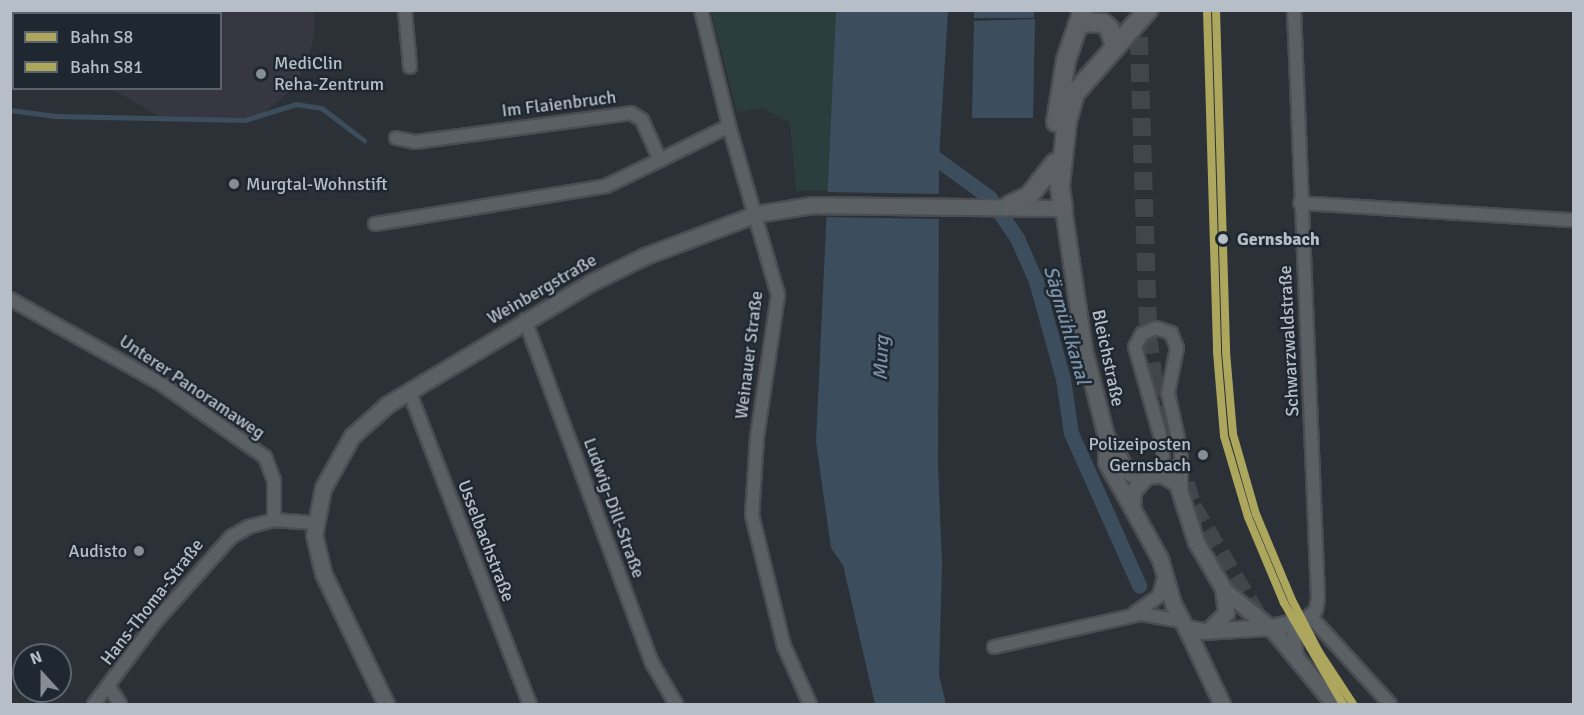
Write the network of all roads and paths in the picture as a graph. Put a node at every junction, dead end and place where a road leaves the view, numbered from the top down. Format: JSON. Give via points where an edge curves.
{"nodes":[{"id":1,"x":405,"y":10,"type":"edge"},
{"id":2,"x":701,"y":10,"type":"edge"},
{"id":3,"x":1129,"y":10,"type":"edge"},
{"id":4,"x":1137,"y":10,"type":"edge"},
{"id":5,"x":1148,"y":10,"type":"edge"},
{"id":6,"x":1294,"y":10,"type":"edge"},
{"id":7,"x":1080,"y":19,"type":"edge"},
{"id":8,"x":1115,"y":46,"type":"junction"},
{"id":9,"x":410,"y":67,"type":"dead end"},
{"id":10,"x":729,"y":126,"type":"junction"},
{"id":11,"x":396,"y":138,"type":"dead end"},
{"id":12,"x":660,"y":160,"type":"junction"},
{"id":13,"x":1055,"y":163,"type":"junction"},
{"id":14,"x":1060,"y":185,"type":"junction"},
{"id":15,"x":1300,"y":203,"type":"junction"},
{"id":16,"x":1010,"y":205,"type":"junction"},
{"id":17,"x":1063,"y":208,"type":"junction"},
{"id":18,"x":756,"y":214,"type":"junction"},
{"id":19,"x":1574,"y":220,"type":"edge"},
{"id":20,"x":375,"y":224,"type":"dead end"},
{"id":21,"x":10,"y":298,"type":"edge"},
{"id":22,"x":525,"y":320,"type":"junction"},
{"id":23,"x":409,"y":391,"type":"junction"},
{"id":24,"x":1106,"y":436,"type":"junction"},
{"id":25,"x":1149,"y":475,"type":"junction"},
{"id":26,"x":1180,"y":489,"type":"junction"},
{"id":27,"x":1132,"y":508,"type":"junction"},
{"id":28,"x":274,"y":520,"type":"junction"},
{"id":29,"x":315,"y":523,"type":"junction"},
{"id":30,"x":1163,"y":566,"type":"junction"},
{"id":31,"x":1223,"y":588,"type":"junction"},
{"id":32,"x":1256,"y":616,"type":"junction"},
{"id":33,"x":1126,"y":617,"type":"junction"},
{"id":34,"x":1306,"y":618,"type":"junction"},
{"id":35,"x":1183,"y":624,"type":"junction"},
{"id":36,"x":1270,"y":627,"type":"junction"},
{"id":37,"x":1210,"y":629,"type":"junction"},
{"id":38,"x":994,"y":647,"type":"dead end"},
{"id":39,"x":1297,"y":657,"type":"junction"},
{"id":40,"x":109,"y":687,"type":"junction"},
{"id":41,"x":94,"y":705,"type":"edge"},
{"id":42,"x":120,"y":705,"type":"edge"},
{"id":43,"x":386,"y":705,"type":"edge"},
{"id":44,"x":530,"y":705,"type":"edge"},
{"id":45,"x":676,"y":705,"type":"edge"},
{"id":46,"x":810,"y":705,"type":"edge"},
{"id":47,"x":1222,"y":705,"type":"edge"},
{"id":48,"x":1334,"y":705,"type":"edge"},
{"id":49,"x":1390,"y":705,"type":"edge"}],
"edges":[{"from":1,"to":9,"type":"street"},
{"from":2,"to":10,"type":"street","name":"Weinauer Straße"},
{"from":3,"to":4,"type":"main road"},
{"from":5,"to":8,"type":"main road"},
{"from":6,"to":15,"type":"street","name":"Schwarzwaldstraße"},
{"from":7,"to":8,"type":"main road","via":[[1103,23],[1109,28]]},
{"from":7,"to":13,"type":"main road","via":[[1060,93]]},
{"from":8,"to":14,"type":"main road","via":[[1075,93],[1066,121]]},
{"from":10,"to":12,"type":"street"},
{"from":10,"to":18,"type":"street","name":"Weinauer Straße"},
{"from":11,"to":12,"type":"street","name":"Im Flaienbruch","via":[[415,142],[631,113],[642,120]]},
{"from":12,"to":20,"type":"street","via":[[606,186]]},
{"from":13,"to":14,"type":"main road"},
{"from":13,"to":16,"type":"main road","via":[[1029,195]]},
{"from":14,"to":17,"type":"main road"},
{"from":15,"to":19,"type":"street"},
{"from":15,"to":34,"type":"street","name":"Schwarzwaldstraße","via":[[1318,598]]},
{"from":16,"to":17,"type":"street","name":"Weinbergstraße"},
{"from":16,"to":18,"type":"street","name":"Weinbergstraße","via":[[812,205]]},
{"from":17,"to":24,"type":"street","name":"Bleichstraße","via":[[1084,350]]},
{"from":18,"to":22,"type":"street","name":"Weinbergstraße","via":[[645,256]]},
{"from":18,"to":46,"type":"street","name":"Weinauer Straße","via":[[777,295],[757,438],[752,516],[784,646]]},
{"from":21,"to":28,"type":"street","name":"Unterer Panoramaweg","via":[[163,385],[265,457],[274,480]]},
{"from":22,"to":23,"type":"street","name":"Weinbergstraße"},
{"from":22,"to":45,"type":"street","name":"Ludwig-Dill-Straße","via":[[652,663]]},
{"from":23,"to":29,"type":"street","name":"Weinbergstraße","via":[[366,420],[340,452],[323,488]]},
{"from":23,"to":44,"type":"street","name":"Usselbachstraße"},
{"from":24,"to":25,"type":"street","via":[[1127,471],[1137,477]]},
{"from":24,"to":27,"type":"street","name":"Bleichstraße","via":[[1108,470]]},
{"from":25,"to":26,"type":"street","via":[[1172,478]]},
{"from":25,"to":26,"type":"street","via":[[1161,468],[1163,446],[1150,389],[1135,347],[1142,334],[1156,328],[1171,333],[1177,348],[1168,393],[1181,452]]},
{"from":25,"to":27,"type":"street","via":[[1133,491]]},
{"from":26,"to":31,"type":"street","via":[[1196,542]]},
{"from":27,"to":30,"type":"street","name":"Bleichstraße"},
{"from":28,"to":29,"type":"street","name":"Hans-Thoma-Straße"},
{"from":28,"to":40,"type":"street","name":"Hans-Thoma-Straße","via":[[248,527],[215,551],[156,621]]},
{"from":29,"to":43,"type":"street","name":"Weinbergstraße","via":[[316,550],[323,573]]},
{"from":30,"to":33,"type":"street","via":[[1164,584],[1159,596]]},
{"from":30,"to":35,"type":"street","name":"Bleichstraße"},
{"from":31,"to":32,"type":"street","via":[[1233,601]]},
{"from":31,"to":37,"type":"street","via":[[1226,612]]},
{"from":32,"to":34,"type":"street","via":[[1285,622]]},
{"from":32,"to":36,"type":"street"},
{"from":33,"to":35,"type":"street","via":[[1154,614]]},
{"from":33,"to":38,"type":"street"},
{"from":34,"to":36,"type":"street"},
{"from":34,"to":39,"type":"street","name":"Schwarzwaldstraße","via":[[1292,640]]},
{"from":34,"to":49,"type":"street"},
{"from":35,"to":37,"type":"street"},
{"from":35,"to":47,"type":"street"},
{"from":36,"to":37,"type":"street"},
{"from":36,"to":39,"type":"street"},
{"from":39,"to":48,"type":"street"},
{"from":40,"to":41,"type":"street","name":"Hans-Thoma-Straße"},
{"from":40,"to":42,"type":"street"}]}
